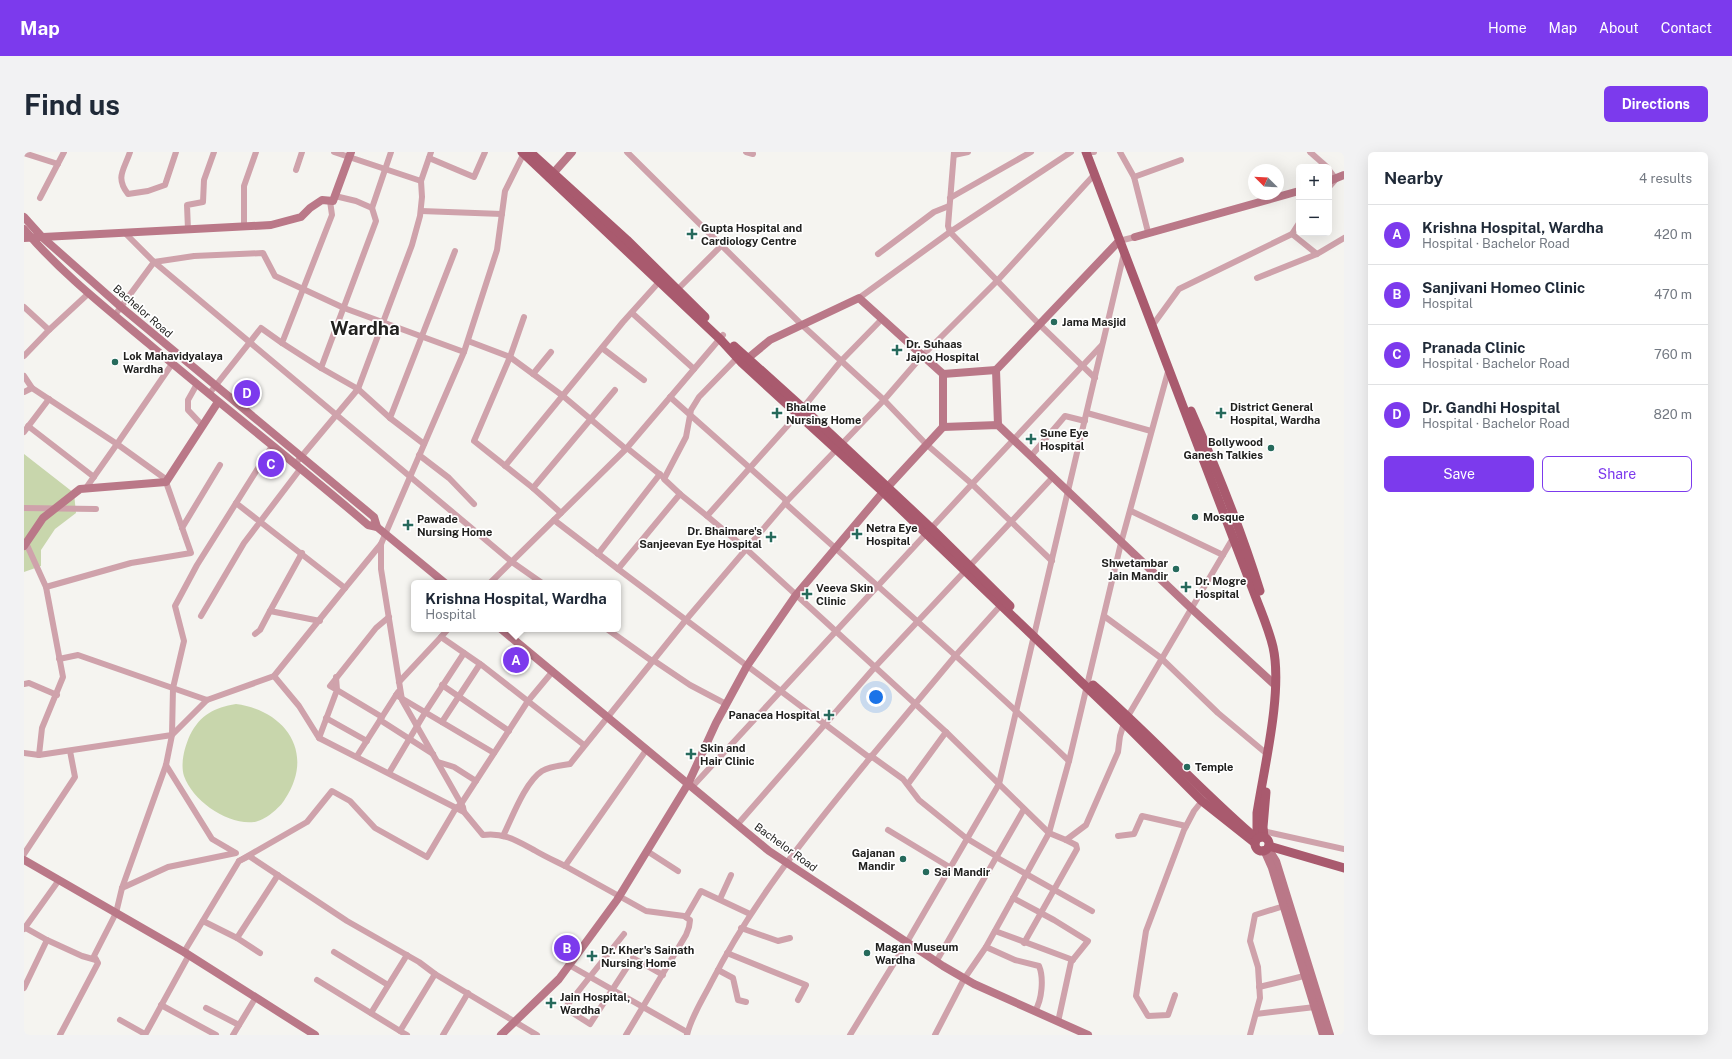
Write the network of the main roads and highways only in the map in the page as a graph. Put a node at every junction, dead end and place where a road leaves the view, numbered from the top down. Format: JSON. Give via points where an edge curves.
{"nodes":[{"id":1,"x":525,"y":152,"type":"edge"},
{"id":2,"x":1086,"y":152,"type":"edge"},
{"id":3,"x":1093,"y":152,"type":"edge"},
{"id":4,"x":551,"y":176,"type":"junction"},
{"id":5,"x":1122,"y":240,"type":"junction"},
{"id":6,"x":721,"y":337,"type":"junction"},
{"id":7,"x":1169,"y":366,"type":"junction"},
{"id":8,"x":968,"y":569,"type":"junction"},
{"id":9,"x":1035,"y":634,"type":"junction"},
{"id":10,"x":1126,"y":719,"type":"junction"},
{"id":11,"x":1260,"y":838,"type":"junction"},
{"id":12,"x":1344,"y":868,"type":"edge"}],
"edges":[{"from":1,"to":4,"type":"main road"},
{"from":2,"to":5,"type":"main road"},
{"from":3,"to":5,"type":"main road"},
{"from":4,"to":6,"type":"main road","via":[[659,282]]},
{"from":4,"to":6,"type":"main road","via":[[627,240]]},
{"from":5,"to":7,"type":"main road","via":[[1155,322]]},
{"from":5,"to":7,"type":"main road","via":[[1124,253]]},
{"from":6,"to":8,"type":"main road"},
{"from":7,"to":11,"type":"main road","via":[[1273,647],[1275,685],[1257,813],[1257,830]]},
{"from":7,"to":11,"type":"main road","via":[[1204,438],[1279,650],[1278,708]]},
{"from":8,"to":9,"type":"main road"},
{"from":8,"to":9,"type":"main road","via":[[1001,605]]},
{"from":9,"to":10,"type":"main road"},
{"from":10,"to":11,"type":"main road","via":[[1212,799]]},
{"from":10,"to":11,"type":"main road","via":[[1202,801]]},
{"from":11,"to":12,"type":"main road","via":[[1268,840],[1267,848]]}]}
